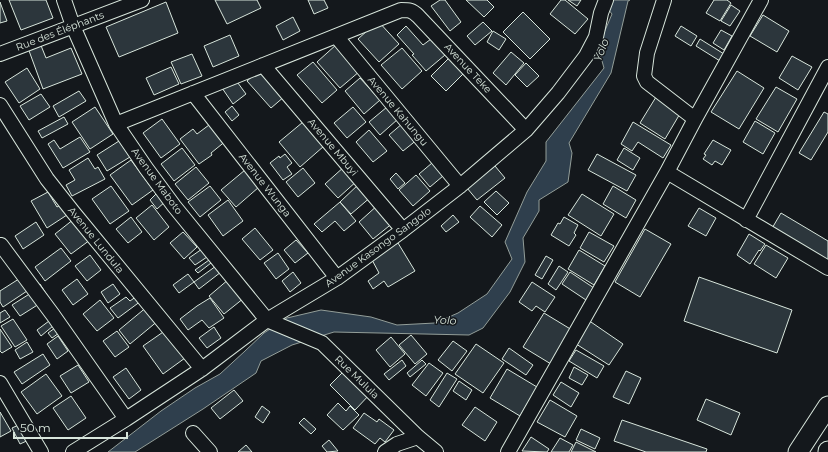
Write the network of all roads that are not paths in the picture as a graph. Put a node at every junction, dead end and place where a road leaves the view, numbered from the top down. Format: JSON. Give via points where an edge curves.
{"nodes":[{"id":1,"x":64,"y":0,"type":"edge"},
{"id":2,"x":142,"y":0,"type":"edge"},
{"id":3,"x":606,"y":0,"type":"edge"},
{"id":4,"x":664,"y":0,"type":"edge"},
{"id":5,"x":760,"y":0,"type":"edge"},
{"id":6,"x":73,"y":26,"type":"junction"},
{"id":7,"x":336,"y":36,"type":"junction"},
{"id":8,"x":0,"y":54,"type":"edge"},
{"id":9,"x":263,"y":65,"type":"junction"},
{"id":10,"x":828,"y":67,"type":"edge"},
{"id":11,"x":193,"y":93,"type":"junction"},
{"id":12,"x":0,"y":105,"type":"edge"},
{"id":13,"x":695,"y":119,"type":"junction"},
{"id":14,"x":116,"y":124,"type":"junction"},
{"id":15,"x":526,"y":130,"type":"junction"},
{"id":16,"x":667,"y":172,"type":"junction"},
{"id":17,"x":460,"y":186,"type":"junction"},
{"id":18,"x":746,"y":220,"type":"junction"},
{"id":19,"x":403,"y":230,"type":"junction"},
{"id":20,"x":1,"y":245,"type":"edge"},
{"id":21,"x":828,"y":268,"type":"edge"},
{"id":22,"x":337,"y":278,"type":"junction"},
{"id":23,"x":267,"y":320,"type":"junction"},
{"id":24,"x":202,"y":369,"type":"junction"},
{"id":25,"x":0,"y":382,"type":"edge"},
{"id":26,"x":828,"y":406,"type":"edge"},
{"id":27,"x":126,"y":419,"type":"junction"},
{"id":28,"x":193,"y":433,"type":"dead end"},
{"id":29,"x":418,"y":437,"type":"junction"},
{"id":30,"x":41,"y":452,"type":"edge"},
{"id":31,"x":72,"y":452,"type":"edge"},
{"id":32,"x":210,"y":452,"type":"edge"},
{"id":33,"x":385,"y":452,"type":"edge"},
{"id":34,"x":436,"y":452,"type":"edge"},
{"id":35,"x":508,"y":452,"type":"edge"},
{"id":36,"x":798,"y":452,"type":"edge"}],
"edges":[{"from":1,"to":6,"type":"street","name":"Avenue Maboto"},
{"from":2,"to":6,"type":"street","name":"Rue des Éléphants"},
{"from":3,"to":15,"type":"street","name":"Avenue Kasongo Sangolo","via":[[596,37],[586,56]]},
{"from":4,"to":13,"type":"street","via":[[647,53],[644,76],[647,82]]},
{"from":5,"to":13,"type":"street"},
{"from":6,"to":8,"type":"street","name":"Rue des Éléphants"},
{"from":6,"to":14,"type":"street","name":"Avenue Maboto"},
{"from":7,"to":9,"type":"street"},
{"from":7,"to":15,"type":"street","name":"Avenue Teke","via":[[401,10],[414,12]]},
{"from":7,"to":17,"type":"street","name":"Avenue Kahungu"},
{"from":9,"to":11,"type":"street"},
{"from":9,"to":19,"type":"street","name":"Avenue Mbuyi"},
{"from":10,"to":18,"type":"street"},
{"from":11,"to":14,"type":"street"},
{"from":11,"to":22,"type":"street","name":"Avenue Wunga"},
{"from":12,"to":24,"type":"street","name":"Avenue Lundula","via":[[47,179]]},
{"from":13,"to":16,"type":"street"},
{"from":14,"to":23,"type":"street","name":"Avenue Maboto","via":[[174,206]]},
{"from":15,"to":17,"type":"street","name":"Avenue Kasongo Sangolo"},
{"from":16,"to":18,"type":"street"},
{"from":16,"to":35,"type":"street"},
{"from":17,"to":19,"type":"street","name":"Avenue Kasongo Sangolo"},
{"from":18,"to":21,"type":"street"},
{"from":19,"to":22,"type":"street","name":"Avenue Kasongo Sangolo"},
{"from":20,"to":27,"type":"street"},
{"from":22,"to":23,"type":"street","name":"Avenue Kasongo Sangolo"},
{"from":23,"to":24,"type":"street","name":"Avenue Kasongo Sangolo"},
{"from":23,"to":29,"type":"street","name":"Rue Mulula","via":[[322,343]]},
{"from":24,"to":27,"type":"street","name":"Avenue Kasongo Sangolo"},
{"from":25,"to":30,"type":"street"},
{"from":26,"to":36,"type":"main road"},
{"from":27,"to":31,"type":"street","name":"Avenue Kasongo Sangolo"},
{"from":28,"to":32,"type":"street"},
{"from":29,"to":33,"type":"street","via":[[397,444]]},
{"from":29,"to":34,"type":"street","name":"Rue Mulula"}]}
